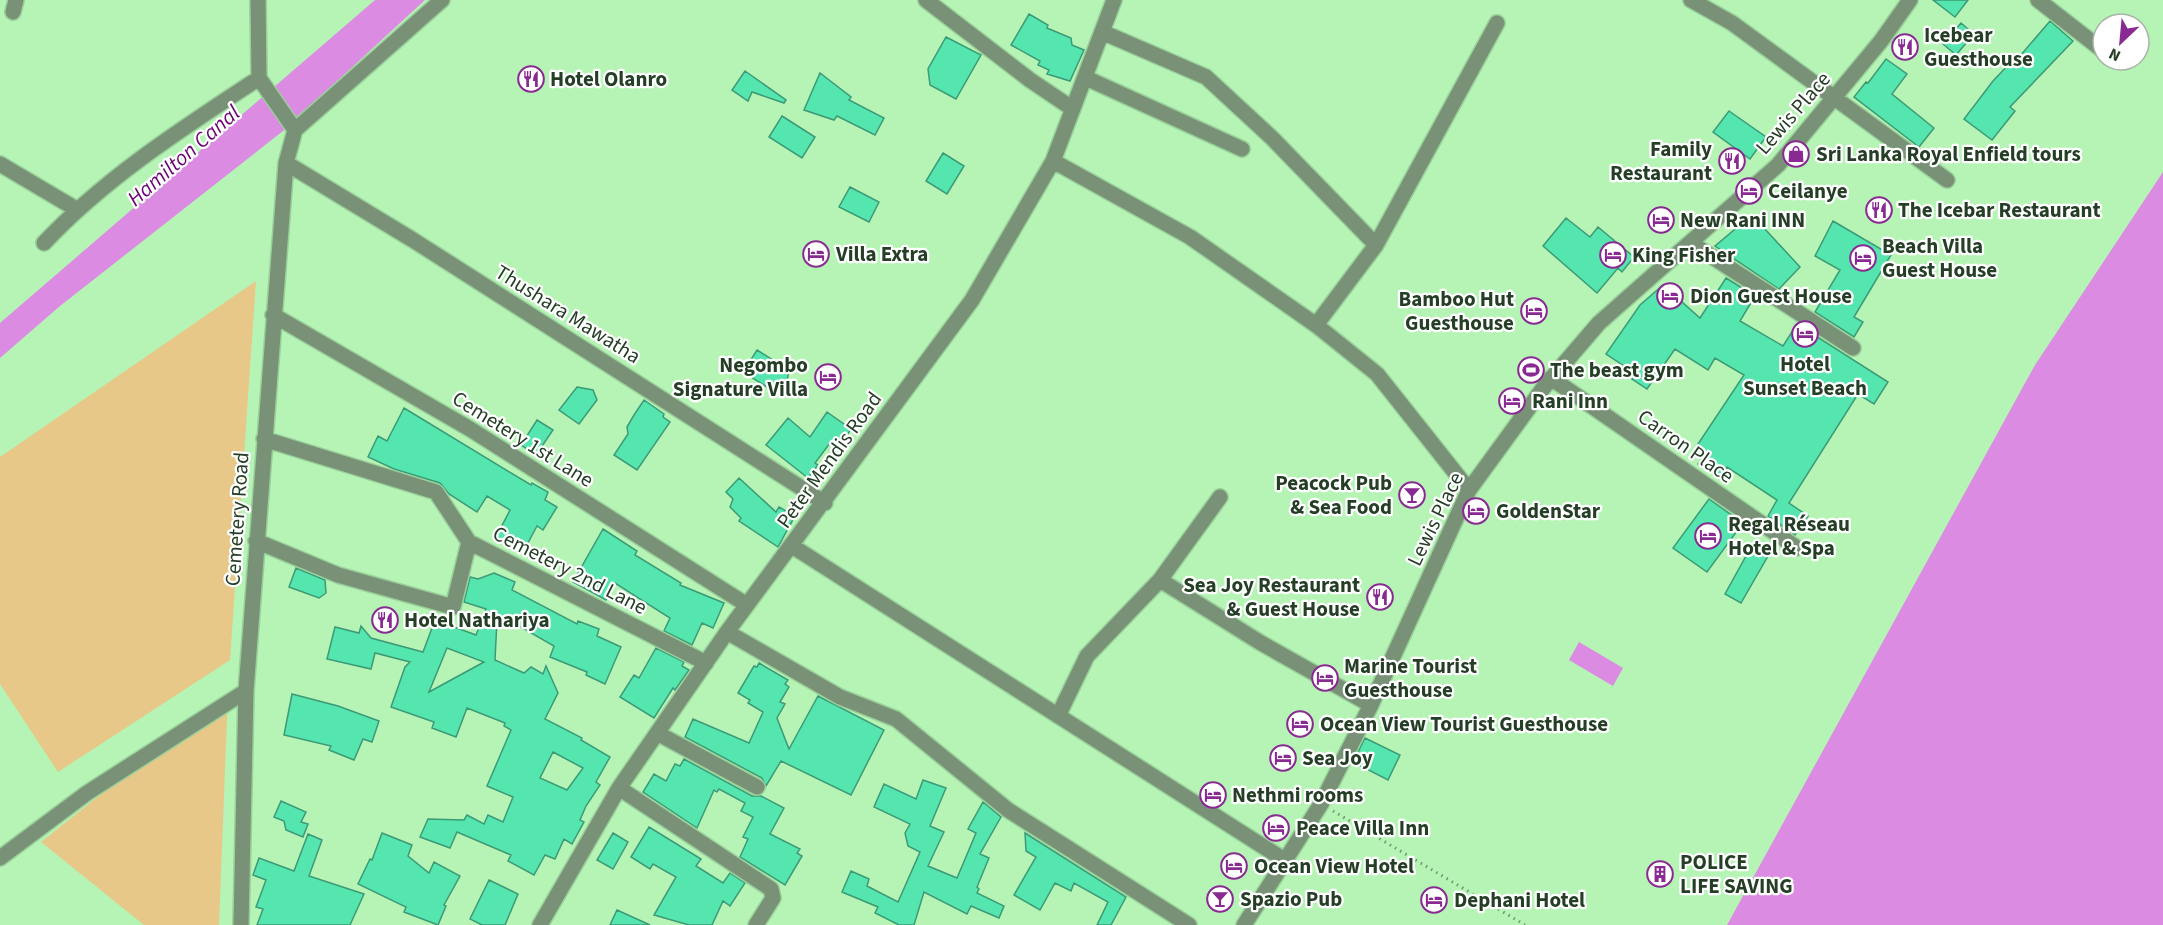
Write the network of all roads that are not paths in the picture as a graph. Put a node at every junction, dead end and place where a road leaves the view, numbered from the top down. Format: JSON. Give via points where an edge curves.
{"nodes":[{"id":1,"x":258,"y":0,"type":"edge"},
{"id":2,"x":442,"y":0,"type":"edge"},
{"id":3,"x":926,"y":0,"type":"edge"},
{"id":4,"x":1114,"y":0,"type":"edge"},
{"id":5,"x":1691,"y":0,"type":"edge"},
{"id":6,"x":1910,"y":0,"type":"edge"},
{"id":7,"x":2038,"y":0,"type":"edge"},
{"id":8,"x":1497,"y":23,"type":"dead end"},
{"id":9,"x":1102,"y":32,"type":"junction"},
{"id":10,"x":2091,"y":41,"type":"edge"},
{"id":11,"x":1086,"y":78,"type":"junction"},
{"id":12,"x":262,"y":84,"type":"junction"},
{"id":13,"x":1835,"y":98,"type":"junction"},
{"id":14,"x":1073,"y":109,"type":"junction"},
{"id":15,"x":292,"y":125,"type":"junction"},
{"id":16,"x":1242,"y":149,"type":"dead end"},
{"id":17,"x":1053,"y":161,"type":"junction"},
{"id":18,"x":0,"y":164,"type":"edge"},
{"id":19,"x":286,"y":164,"type":"junction"},
{"id":20,"x":1947,"y":180,"type":"dead end"},
{"id":21,"x":76,"y":209,"type":"junction"},
{"id":22,"x":44,"y":243,"type":"dead end"},
{"id":23,"x":1691,"y":243,"type":"junction"},
{"id":24,"x":1376,"y":245,"type":"junction"},
{"id":25,"x":273,"y":315,"type":"junction"},
{"id":26,"x":1316,"y":326,"type":"junction"},
{"id":27,"x":1853,"y":348,"type":"dead end"},
{"id":28,"x":1551,"y":378,"type":"junction"},
{"id":29,"x":264,"y":439,"type":"junction"},
{"id":30,"x":1469,"y":490,"type":"junction"},
{"id":31,"x":1220,"y":497,"type":"dead end"},
{"id":32,"x":825,"y":503,"type":"junction"},
{"id":33,"x":256,"y":541,"type":"junction"},
{"id":34,"x":468,"y":542,"type":"junction"},
{"id":35,"x":792,"y":546,"type":"junction"},
{"id":36,"x":1797,"y":548,"type":"dead end"},
{"id":37,"x":1160,"y":580,"type":"junction"},
{"id":38,"x":747,"y":605,"type":"junction"},
{"id":39,"x":727,"y":632,"type":"junction"},
{"id":40,"x":706,"y":663,"type":"junction"},
{"id":41,"x":246,"y":691,"type":"junction"},
{"id":42,"x":1371,"y":705,"type":"junction"},
{"id":43,"x":1058,"y":716,"type":"junction"},
{"id":44,"x":657,"y":733,"type":"junction"},
{"id":45,"x":757,"y":787,"type":"dead end"},
{"id":46,"x":619,"y":788,"type":"junction"},
{"id":47,"x":0,"y":858,"type":"edge"},
{"id":48,"x":1286,"y":861,"type":"junction"},
{"id":49,"x":241,"y":925,"type":"edge"},
{"id":50,"x":540,"y":925,"type":"edge"},
{"id":51,"x":756,"y":925,"type":"edge"},
{"id":52,"x":1189,"y":925,"type":"edge"},
{"id":53,"x":1244,"y":925,"type":"edge"}],
"edges":[{"from":1,"to":12,"type":"street"},
{"from":2,"to":15,"type":"street"},
{"from":3,"to":14,"type":"street"},
{"from":4,"to":9,"type":"street","name":"Peter Mendis Road"},
{"from":5,"to":13,"type":"street","via":[[1732,23]]},
{"from":6,"to":13,"type":"street","name":"Lewis Place"},
{"from":7,"to":10,"type":"street"},
{"from":8,"to":24,"type":"street"},
{"from":9,"to":11,"type":"street","name":"Peter Mendis Road"},
{"from":9,"to":24,"type":"street","via":[[1206,77],[1272,138]]},
{"from":11,"to":14,"type":"street","name":"Peter Mendis Road"},
{"from":11,"to":16,"type":"street"},
{"from":12,"to":15,"type":"street"},
{"from":12,"to":21,"type":"street","via":[[170,137]]},
{"from":13,"to":20,"type":"street"},
{"from":13,"to":23,"type":"street","name":"Lewis Place","via":[[1778,165]]},
{"from":14,"to":17,"type":"street","name":"Peter Mendis Road"},
{"from":15,"to":19,"type":"street","name":"Cemetery Road"},
{"from":17,"to":26,"type":"street","via":[[1190,237]]},
{"from":17,"to":32,"type":"street","name":"Peter Mendis Road","via":[[972,300]]},
{"from":18,"to":21,"type":"street"},
{"from":19,"to":25,"type":"street","name":"Cemetery Road"},
{"from":19,"to":32,"type":"street","name":"Thushara Mawatha"},
{"from":21,"to":22,"type":"street"},
{"from":23,"to":27,"type":"street"},
{"from":23,"to":28,"type":"street","name":"Lewis Place","via":[[1599,323]]},
{"from":24,"to":26,"type":"street"},
{"from":25,"to":29,"type":"street","name":"Cemetery Road"},
{"from":25,"to":38,"type":"street","name":"Cemetery 1st Lane","via":[[470,429]]},
{"from":26,"to":30,"type":"street","via":[[1377,374]]},
{"from":28,"to":30,"type":"street","name":"Lewis Place"},
{"from":28,"to":36,"type":"street","name":"Carron Place"},
{"from":29,"to":33,"type":"street","name":"Cemetery Road"},
{"from":29,"to":34,"type":"street","name":"Cemetery 2nd Lane","via":[[436,492]]},
{"from":30,"to":42,"type":"street","name":"Lewis Place"},
{"from":31,"to":37,"type":"street"},
{"from":32,"to":35,"type":"street","name":"Peter Mendis Road"},
{"from":33,"to":34,"type":"street","via":[[338,575],[453,608]]},
{"from":33,"to":41,"type":"street","name":"Cemetery Road"},
{"from":34,"to":40,"type":"street","name":"Cemetery 2nd Lane"},
{"from":35,"to":38,"type":"street","name":"Peter Mendis Road"},
{"from":35,"to":43,"type":"street"},
{"from":37,"to":42,"type":"street"},
{"from":37,"to":43,"type":"street","via":[[1087,656]]},
{"from":38,"to":39,"type":"street","name":"Peter Mendis Road"},
{"from":39,"to":40,"type":"street","name":"Peter Mendis Road"},
{"from":39,"to":52,"type":"street","via":[[840,697],[896,719],[1008,810]]},
{"from":40,"to":44,"type":"street","name":"Peter Mendis Road"},
{"from":41,"to":47,"type":"street","via":[[87,793]]},
{"from":41,"to":49,"type":"street","name":"Cemetery Road"},
{"from":42,"to":48,"type":"street","name":"Lewis Place","via":[[1321,804]]},
{"from":43,"to":48,"type":"street"},
{"from":44,"to":45,"type":"street"},
{"from":44,"to":46,"type":"street","name":"Peter Mendis Road"},
{"from":46,"to":50,"type":"street","name":"Peter Mendis Road"},
{"from":46,"to":51,"type":"street","via":[[771,889],[773,898]]},
{"from":48,"to":53,"type":"street","name":"Lewis Place"}]}
